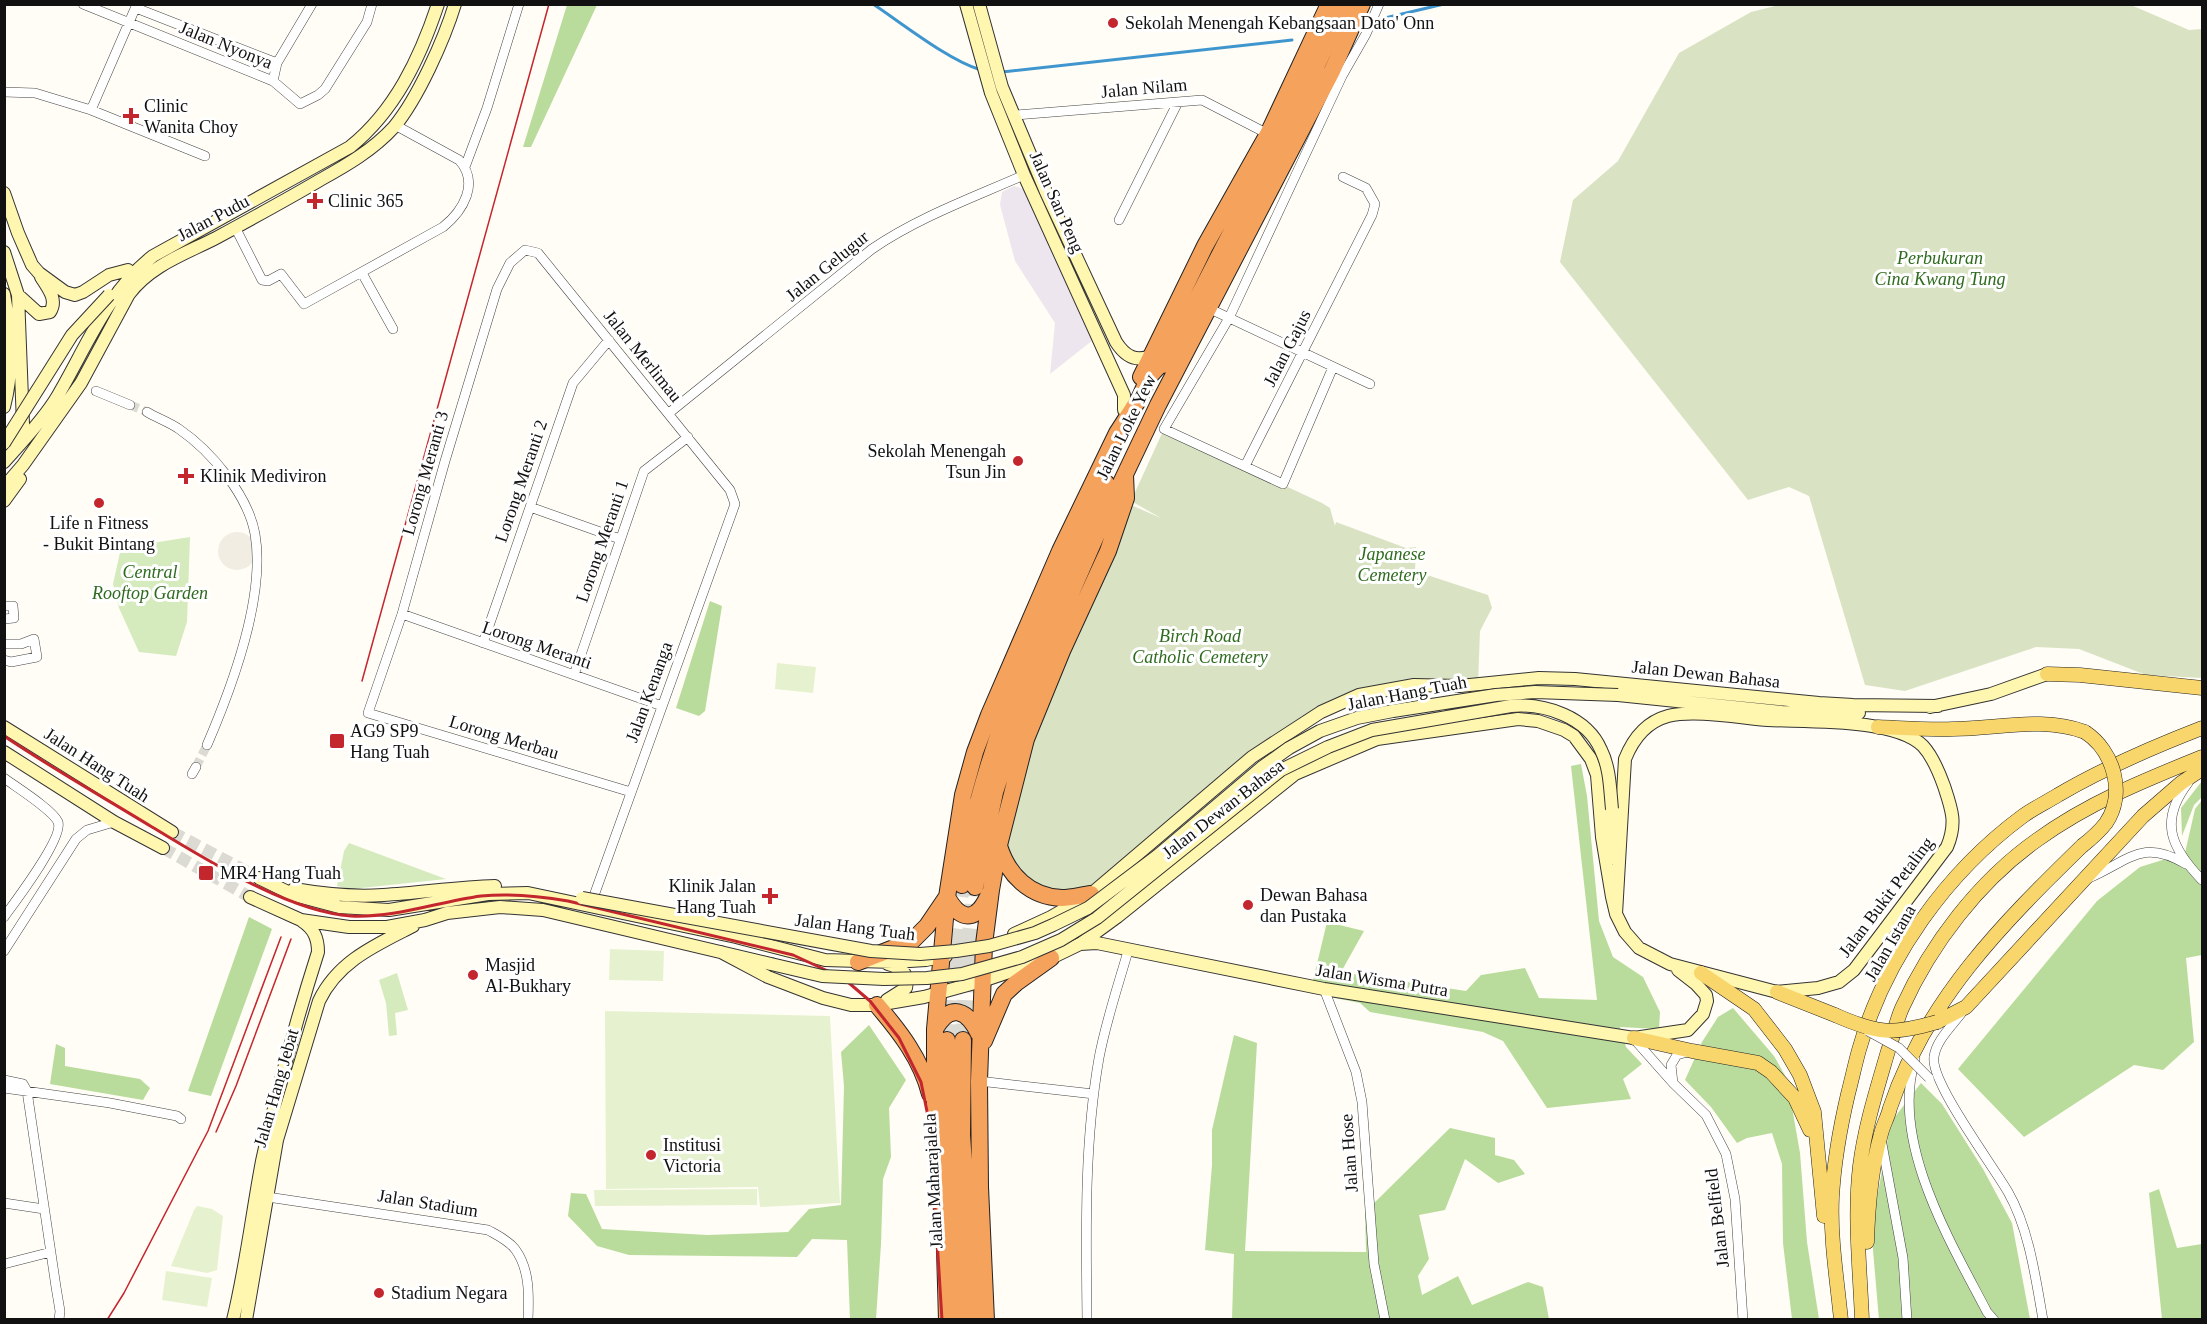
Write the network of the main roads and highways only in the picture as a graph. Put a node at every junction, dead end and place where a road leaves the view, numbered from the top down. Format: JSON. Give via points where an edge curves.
{"nodes":[{"id":1,"x":438,"y":4,"type":"edge"},
{"id":2,"x":455,"y":4,"type":"edge"},
{"id":3,"x":966,"y":4,"type":"edge"},
{"id":4,"x":979,"y":4,"type":"edge"},
{"id":5,"x":1329,"y":4,"type":"edge"},
{"id":6,"x":1345,"y":4,"type":"edge"},
{"id":7,"x":1362,"y":4,"type":"edge"},
{"id":8,"x":988,"y":62,"type":"junction"},
{"id":9,"x":993,"y":80,"type":"junction"},
{"id":10,"x":1029,"y":152,"type":"junction"},
{"id":11,"x":1024,"y":175,"type":"junction"},
{"id":12,"x":1046,"y":192,"type":"junction"},
{"id":13,"x":4,"y":193,"type":"edge"},
{"id":14,"x":4,"y":252,"type":"edge"},
{"id":15,"x":153,"y":256,"type":"junction"},
{"id":16,"x":32,"y":265,"type":"junction"},
{"id":17,"x":128,"y":270,"type":"junction"},
{"id":18,"x":4,"y":294,"type":"edge"},
{"id":19,"x":18,"y":295,"type":"junction"},
{"id":20,"x":1116,"y":342,"type":"junction"},
{"id":21,"x":1103,"y":350,"type":"junction"},
{"id":22,"x":1160,"y":356,"type":"junction"},
{"id":23,"x":81,"y":383,"type":"junction"},
{"id":24,"x":4,"y":407,"type":"edge"},
{"id":25,"x":1124,"y":410,"type":"junction"},
{"id":26,"x":1117,"y":433,"type":"junction"},
{"id":27,"x":4,"y":443,"type":"edge"},
{"id":28,"x":6,"y":461,"type":"edge"},
{"id":29,"x":1125,"y":472,"type":"junction"},
{"id":30,"x":4,"y":487,"type":"edge"},
{"id":31,"x":4,"y":501,"type":"edge"},
{"id":32,"x":2047,"y":674,"type":"joint"},
{"id":33,"x":1460,"y":686,"type":"junction"},
{"id":34,"x":2202,"y":688,"type":"edge"},
{"id":35,"x":1618,"y":695,"type":"joint"},
{"id":36,"x":1938,"y":706,"type":"junction"},
{"id":37,"x":1782,"y":712,"type":"junction"},
{"id":38,"x":1860,"y":724,"type":"junction"},
{"id":39,"x":1471,"y":725,"type":"junction"},
{"id":40,"x":4,"y":727,"type":"edge"},
{"id":41,"x":1878,"y":727,"type":"junction"},
{"id":42,"x":2202,"y":728,"type":"edge"},
{"id":43,"x":4,"y":752,"type":"edge"},
{"id":44,"x":2202,"y":757,"type":"edge"},
{"id":45,"x":2198,"y":772,"type":"edge"},
{"id":46,"x":172,"y":832,"type":"tunnel mouth"},
{"id":47,"x":999,"y":845,"type":"junction"},
{"id":48,"x":163,"y":848,"type":"tunnel mouth"},
{"id":49,"x":259,"y":878,"type":"tunnel mouth"},
{"id":50,"x":1609,"y":884,"type":"junction"},
{"id":51,"x":272,"y":885,"type":"junction"},
{"id":52,"x":976,"y":887,"type":"junction"},
{"id":53,"x":1091,"y":894,"type":"junction"},
{"id":54,"x":250,"y":897,"type":"tunnel mouth"},
{"id":55,"x":947,"y":897,"type":"junction"},
{"id":56,"x":1616,"y":914,"type":"junction"},
{"id":57,"x":638,"y":917,"type":"junction"},
{"id":58,"x":301,"y":920,"type":"junction"},
{"id":59,"x":425,"y":920,"type":"junction"},
{"id":60,"x":1105,"y":925,"type":"junction"},
{"id":61,"x":635,"y":931,"type":"junction"},
{"id":62,"x":984,"y":944,"type":"junction"},
{"id":63,"x":1080,"y":944,"type":"junction"},
{"id":64,"x":1127,"y":950,"type":"junction"},
{"id":65,"x":721,"y":952,"type":"junction"},
{"id":66,"x":941,"y":957,"type":"junction"},
{"id":67,"x":1051,"y":958,"type":"junction"},
{"id":68,"x":858,"y":962,"type":"junction"},
{"id":69,"x":882,"y":962,"type":"junction"},
{"id":70,"x":1670,"y":964,"type":"junction"},
{"id":71,"x":1701,"y":973,"type":"junction"},
{"id":72,"x":982,"y":981,"type":"junction"},
{"id":73,"x":1777,"y":992,"type":"junction"},
{"id":74,"x":938,"y":994,"type":"junction"},
{"id":75,"x":877,"y":1005,"type":"junction"},
{"id":76,"x":948,"y":1036,"type":"junction"},
{"id":77,"x":1634,"y":1038,"type":"junction"},
{"id":78,"x":980,"y":1042,"type":"junction"},
{"id":79,"x":935,"y":1119,"type":"junction"},
{"id":80,"x":1817,"y":1149,"type":"junction"},
{"id":81,"x":262,"y":1196,"type":"junction"},
{"id":82,"x":1839,"y":1298,"type":"junction"},
{"id":83,"x":233,"y":1320,"type":"edge"},
{"id":84,"x":246,"y":1320,"type":"edge"},
{"id":85,"x":947,"y":1320,"type":"edge"},
{"id":86,"x":962,"y":1320,"type":"edge"},
{"id":87,"x":975,"y":1320,"type":"edge"},
{"id":88,"x":986,"y":1320,"type":"edge"},
{"id":89,"x":1841,"y":1320,"type":"edge"},
{"id":90,"x":1862,"y":1320,"type":"edge"}],
"edges":[{"from":1,"to":15,"type":"main road","name":"Jalan Pudu","via":[[407,78],[367,134]]},
{"from":2,"to":23,"type":"main road","name":"Jalan Pudu","via":[[439,48],[395,125],[363,155],[159,266],[137,283]]},
{"from":3,"to":8,"type":"main road","name":"Jalan San Peng"},
{"from":4,"to":8,"type":"main road","name":"Jalan San Peng"},
{"from":5,"to":22,"type":"highway","via":[[1268,134],[1205,246]]},
{"from":6,"to":22,"type":"highway","name":"Jalan Loke Yew","via":[[1307,85]]},
{"from":7,"to":29,"type":"highway","name":"Jalan Loke Yew","via":[[1332,70]]},
{"from":8,"to":9,"type":"main road","name":"Jalan San Peng"},
{"from":9,"to":10,"type":"main road","name":"Jalan San Peng","via":[[1015,116]]},
{"from":9,"to":11,"type":"main road","name":"Jalan San Peng"},
{"from":10,"to":11,"type":"main road"},
{"from":10,"to":12,"type":"main road","name":"Jalan San Peng"},
{"from":11,"to":12,"type":"main road"},
{"from":11,"to":21,"type":"main road","name":"Jalan San Peng"},
{"from":12,"to":20,"type":"main road","name":"Jalan San Peng"},
{"from":13,"to":16,"type":"main road"},
{"from":14,"to":19,"type":"main road"},
{"from":15,"to":17,"type":"main road"},
{"from":15,"to":28,"type":"main road","name":"Jalan Pudu","via":[[122,285],[56,399]]},
{"from":16,"to":17,"type":"main road","via":[[65,292],[75,295],[109,274]]},
{"from":16,"to":19,"type":"main road","via":[[54,300],[53,308],[39,314]]},
{"from":17,"to":27,"type":"main road","bridge":true,"via":[[72,335]]},
{"from":18,"to":24,"type":"main road","via":[[11,332],[11,363]]},
{"from":19,"to":28,"type":"main road","via":[[23,424]]},
{"from":20,"to":21,"type":"main road","via":[[1116,358]]},
{"from":20,"to":22,"type":"main road","name":"Jalan San Peng","via":[[1134,358]]},
{"from":21,"to":25,"type":"main road","name":"Jalan San Peng","via":[[1124,395]]},
{"from":22,"to":25,"type":"highway"},
{"from":22,"to":26,"type":"highway"},
{"from":22,"to":52,"type":"highway","name":"Jalan Loke Yew","via":[[1006,713],[972,827]]},
{"from":23,"to":30,"type":"main road","name":"Jalan Pudu"},
{"from":23,"to":31,"type":"main road","via":[[49,442]]},
{"from":25,"to":26,"type":"highway"},
{"from":26,"to":55,"type":"highway","via":[[1046,580],[975,752],[963,795]]},
{"from":29,"to":47,"type":"highway","via":[[1126,498],[1108,551],[1026,739]]},
{"from":29,"to":52,"type":"highway","name":"Jalan Loke Yew","via":[[1018,722],[995,792]]},
{"from":32,"to":34,"type":"main road"},
{"from":32,"to":36,"type":"main road","name":"Jalan Dewan Bahasa","via":[[1991,694]]},
{"from":33,"to":36,"type":"main road","name":"Jalan Dewan Bahasa","via":[[1539,678],[1575,679],[1841,704]]},
{"from":33,"to":39,"type":"main road","via":[[1458,712]]},
{"from":33,"to":53,"type":"main road","name":"Jalan Dewan Bahasa","via":[[1414,685],[1359,695],[1321,712],[1252,757]]},
{"from":35,"to":37,"type":"main road","name":"Jalan Dewan Bahasa"},
{"from":35,"to":51,"type":"main road","name":"Jalan Hang Tuah","bridge":true,"via":[[1496,695],[1357,718],[1320,731],[1261,768],[1088,908],[1035,933],[967,950],[920,954],[871,951],[524,886],[463,886],[382,895]]},
{"from":36,"to":37,"type":"main road","name":"Jalan Dewan Bahasa","via":[[1883,712]]},
{"from":37,"to":38,"type":"main road"},
{"from":38,"to":41,"type":"main road","name":"Jalan Bukit Petaling"},
{"from":38,"to":56,"type":"main road","name":"Jalan Bukit Petaling","via":[[1699,714],[1670,716],[1647,727],[1625,759]]},
{"from":39,"to":50,"type":"main road","name":"Jalan Dewan Bahasa","via":[[1518,719],[1538,721],[1564,730],[1582,744],[1597,775]]},
{"from":39,"to":60,"type":"main road","name":"Jalan Dewan Bahasa","via":[[1377,739],[1295,774]]},
{"from":40,"to":46,"type":"main road","name":"Jalan Hang Tuah"},
{"from":41,"to":73,"type":"main road","name":"Jalan Bukit Petaling","via":[[1900,732],[1924,747],[1949,801],[1953,833],[1940,857],[1854,970],[1839,982]]},
{"from":41,"to":90,"type":"main road","bridge":true,"via":[[1952,729],[2051,723],[2069,726],[2094,738],[2112,765],[2116,787],[2106,822],[1983,949],[1950,990],[1904,1071],[1881,1132],[1869,1196]]},
{"from":42,"to":82,"type":"main road","name":"Jalan Istana","via":[[2123,760],[2026,814],[1972,861],[1922,918],[1887,978],[1872,1013],[1843,1116],[1832,1199]]},
{"from":43,"to":48,"type":"main road","name":"Jalan Hang Tuah","via":[[114,822]]},
{"from":44,"to":90,"type":"main road","via":[[2124,788],[2037,839],[1984,886],[1935,949],[1902,1009],[1865,1133],[1857,1204]]},
{"from":45,"to":73,"type":"main road","bridge":true,"via":[[2143,816],[1966,1007],[1937,1022],[1885,1032]]},
{"from":47,"to":52,"type":"highway"},
{"from":47,"to":53,"type":"highway","via":[[1011,873],[1041,894],[1062,898]]},
{"from":49,"to":51,"type":"main road","name":"Jalan Hang Tuah"},
{"from":50,"to":56,"type":"main road","name":"Jalan Dewan Bahasa"},
{"from":50,"to":65,"type":"main road","name":"Jalan Hang Tuah","bridge":true,"via":[[1612,809],[1602,750],[1593,735],[1557,712],[1527,705],[1511,706],[1372,730],[1281,770],[1097,918],[1022,957],[962,974],[885,979],[822,976]]},
{"from":51,"to":57,"type":"main road","name":"Jalan Hang Tuah","via":[[318,903],[361,910],[415,907],[488,894],[528,893]]},
{"from":52,"to":55,"type":"highway","via":[[981,908],[975,914],[961,915]]},
{"from":52,"to":62,"type":"highway"},
{"from":53,"to":62,"type":"main road","name":"Jalan Dewan Bahasa","via":[[1028,928]]},
{"from":54,"to":58,"type":"main road","name":"Jalan Hang Tuah"},
{"from":55,"to":66,"type":"highway"},
{"from":55,"to":68,"type":"highway","via":[[912,941]]},
{"from":56,"to":70,"type":"main road","name":"Jalan Dewan Bahasa","via":[[1630,940]]},
{"from":57,"to":61,"type":"main road"},
{"from":57,"to":68,"type":"main road","name":"Jalan Hang Tuah","via":[[825,960]]},
{"from":58,"to":59,"type":"main road","name":"Jalan Hang Tuah","via":[[365,928]]},
{"from":58,"to":81,"type":"main road","name":"Jalan Hang Jebat","via":[[317,939],[318,952],[276,1098]]},
{"from":59,"to":61,"type":"main road","name":"Jalan Hang Tuah","via":[[500,907],[562,913]]},
{"from":59,"to":81,"type":"main road","name":"Jalan Hang Jebat","via":[[352,959],[324,991]]},
{"from":60,"to":63,"type":"main road","name":"Jalan Dewan Bahasa"},
{"from":60,"to":64,"type":"main road"},
{"from":61,"to":65,"type":"main road","name":"Jalan Hang Tuah"},
{"from":62,"to":66,"type":"main road","name":"Jalan Dewan Bahasa"},
{"from":62,"to":72,"type":"highway"},
{"from":63,"to":64,"type":"main road","name":"Jalan Wisma Putra"},
{"from":63,"to":67,"type":"main road","name":"Jalan Dewan Bahasa"},
{"from":64,"to":77,"type":"main road","name":"Jalan Wisma Putra","via":[[1324,989]]},
{"from":65,"to":75,"type":"main road","name":"Jalan Hang Tuah","via":[[768,977],[823,998],[851,1005]]},
{"from":66,"to":69,"type":"main road","name":"Jalan Hang Tuah"},
{"from":66,"to":74,"type":"highway"},
{"from":67,"to":72,"type":"main road","name":"Jalan Dewan Bahasa"},
{"from":67,"to":78,"type":"highway","via":[[1004,994]]},
{"from":68,"to":69,"type":"main road","name":"Jalan Hang Tuah"},
{"from":69,"to":75,"type":"main road","via":[[899,967],[908,980],[906,988]]},
{"from":70,"to":71,"type":"main road","name":"Jalan Dewan Bahasa"},
{"from":70,"to":77,"type":"main road","name":"Jalan Wisma Putra","via":[[1702,989],[1707,1001],[1703,1014],[1688,1030]]},
{"from":71,"to":73,"type":"main road","name":"Jalan Dewan Bahasa"},
{"from":71,"to":80,"type":"main road","via":[[1754,1009],[1785,1050],[1814,1112]]},
{"from":72,"to":74,"type":"main road","name":"Jalan Dewan Bahasa"},
{"from":72,"to":78,"type":"highway"},
{"from":74,"to":75,"type":"main road","name":"Jalan Hang Tuah"},
{"from":74,"to":76,"type":"highway"},
{"from":75,"to":79,"type":"highway","via":[[920,1065]]},
{"from":76,"to":78,"type":"highway","via":[[941,1018],[961,1013],[969,1017]]},
{"from":76,"to":79,"type":"highway"},
{"from":76,"to":86,"type":"highway","name":"Jalan Maharajalela","via":[[949,1142]]},
{"from":76,"to":87,"type":"highway","name":"Jalan Maharajalela","via":[[962,1135]]},
{"from":77,"to":80,"type":"main road","via":[[1758,1063],[1795,1098]]},
{"from":78,"to":88,"type":"highway","via":[[980,1187]]},
{"from":79,"to":85,"type":"highway"},
{"from":80,"to":82,"type":"main road","via":[[1826,1232]]},
{"from":81,"to":83,"type":"main road","name":"Jalan Hang Jebat"},
{"from":81,"to":84,"type":"main road","name":"Jalan Hang Jebat"},
{"from":82,"to":89,"type":"main road","name":"Jalan Istana"}]}
